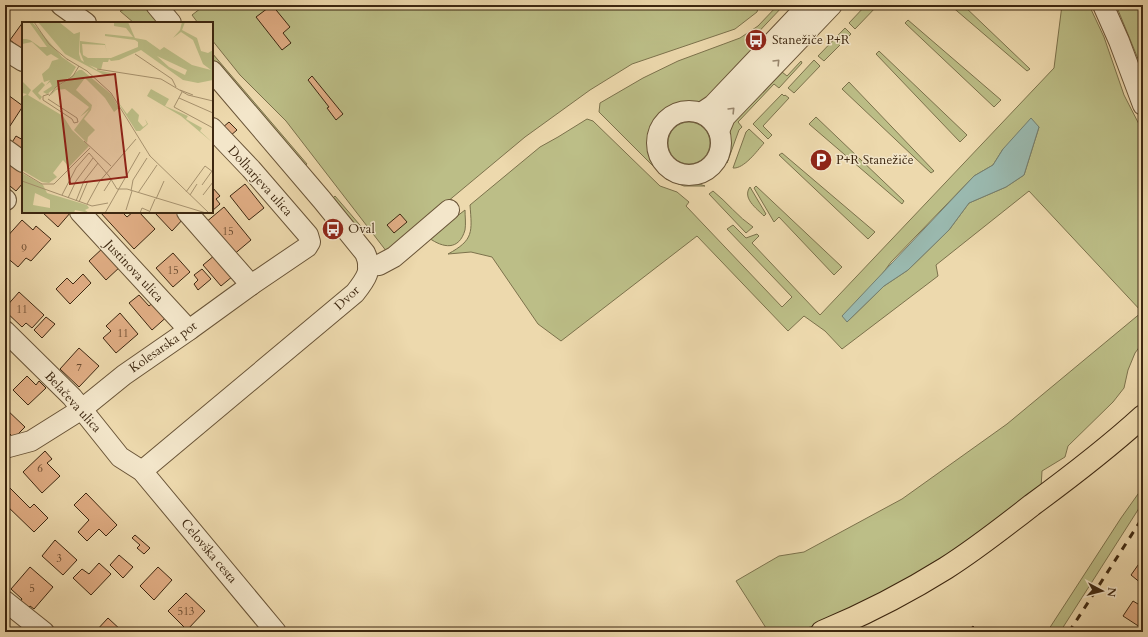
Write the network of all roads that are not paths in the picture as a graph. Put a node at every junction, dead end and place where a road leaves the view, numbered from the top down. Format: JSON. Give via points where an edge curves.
{"nodes":[{"id":1,"x":61,"y":5,"type":"edge"},
{"id":2,"x":156,"y":5,"type":"edge"},
{"id":3,"x":808,"y":5,"type":"edge"},
{"id":4,"x":832,"y":5,"type":"edge"},
{"id":5,"x":1103,"y":5,"type":"edge"},
{"id":6,"x":85,"y":22,"type":"edge"},
{"id":7,"x":170,"y":22,"type":"edge"},
{"id":8,"x":5,"y":50,"type":"edge"},
{"id":9,"x":22,"y":60,"type":"edge"},
{"id":10,"x":213,"y":72,"type":"edge"},
{"id":11,"x":1143,"y":105,"type":"edge"},
{"id":12,"x":701,"y":113,"type":"junction"},
{"id":13,"x":213,"y":129,"type":"edge"},
{"id":14,"x":719,"y":132,"type":"junction"},
{"id":15,"x":5,"y":149,"type":"edge"},
{"id":16,"x":22,"y":161,"type":"edge"},
{"id":17,"x":449,"y":210,"type":"dead end"},
{"id":18,"x":81,"y":213,"type":"edge"},
{"id":19,"x":188,"y":213,"type":"edge"},
{"id":20,"x":308,"y":235,"type":"joint"},
{"id":21,"x":368,"y":266,"type":"junction"},
{"id":22,"x":251,"y":285,"type":"junction"},
{"id":23,"x":189,"y":330,"type":"junction"},
{"id":24,"x":5,"y":331,"type":"edge"},
{"id":25,"x":82,"y":409,"type":"junction"},
{"id":26,"x":1143,"y":416,"type":"edge"},
{"id":27,"x":5,"y":448,"type":"edge"},
{"id":28,"x":142,"y":471,"type":"junction"},
{"id":29,"x":5,"y":600,"type":"edge"},
{"id":30,"x":44,"y":632,"type":"edge"},
{"id":31,"x":276,"y":632,"type":"edge"},
{"id":32,"x":822,"y":632,"type":"edge"}],
"edges":[{"from":1,"to":6,"type":"street"},
{"from":2,"to":7,"type":"street"},
{"from":3,"to":12,"type":"street","via":[[713,105]]},
{"from":14,"to":4,"type":"street","one_way":true,"via":[[725,117]]},
{"from":5,"to":11,"type":"street"},
{"from":8,"to":9,"type":"street"},
{"from":10,"to":21,"type":"street","via":[[365,253]]},
{"from":12,"to":14,"type":"street","via":[[711,120]]},
{"from":12,"to":14,"type":"street","via":[[680,112],[662,125],[657,146],[660,157],[667,166],[686,175],[705,171],[715,162],[720,151]]},
{"from":13,"to":20,"type":"street","name":"Dolharjeva ulica","via":[[251,168]]},
{"from":15,"to":16,"type":"street"},
{"from":17,"to":21,"type":"street","via":[[394,257]]},
{"from":18,"to":23,"type":"street","name":"Justinova ulica"},
{"from":19,"to":22,"type":"street"},
{"from":20,"to":22,"type":"street","name":"Kolesarska pot","via":[[310,242],[307,247]]},
{"from":21,"to":28,"type":"street","name":"Dvor","via":[[365,281],[355,293]]},
{"from":22,"to":23,"type":"street","name":"Kolesarska pot"},
{"from":23,"to":25,"type":"street","name":"Kolesarska pot","via":[[124,375]]},
{"from":24,"to":25,"type":"street","name":"Belačeva ulica"},
{"from":25,"to":27,"type":"street","name":"Kolesarska pot","via":[[31,440]]},
{"from":25,"to":28,"type":"street","name":"Belačeva ulica","via":[[120,457]]},
{"from":26,"to":32,"type":"main road","via":[[1051,491],[947,567],[890,600]]},
{"from":28,"to":31,"type":"street","name":"Celovška cesta"},
{"from":29,"to":30,"type":"street"}]}
